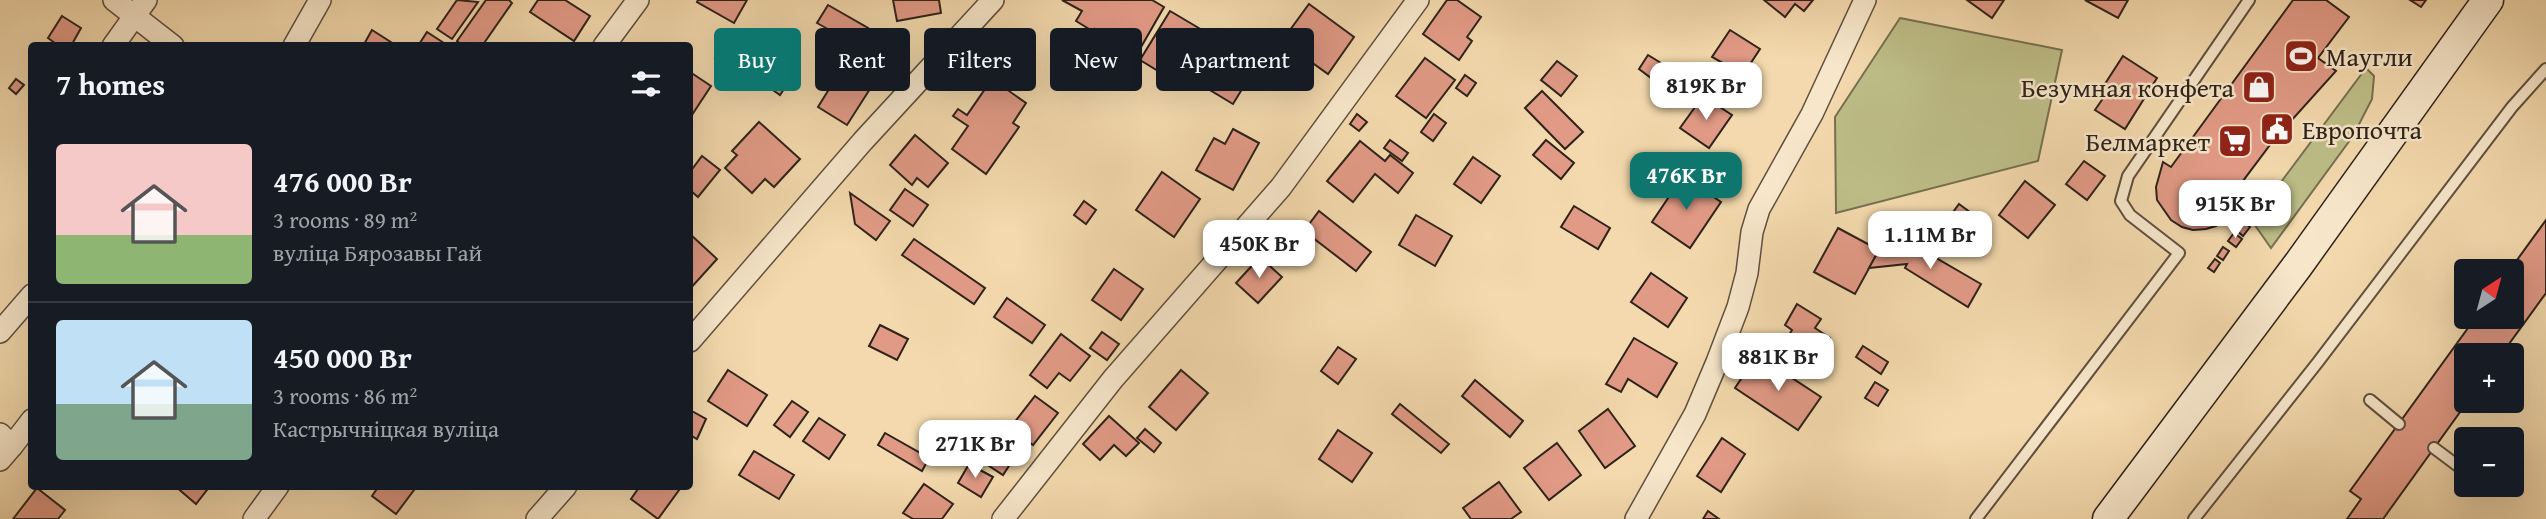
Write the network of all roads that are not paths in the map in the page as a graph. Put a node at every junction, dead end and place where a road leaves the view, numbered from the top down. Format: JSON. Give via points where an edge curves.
{"nodes":[{"id":1,"x":114,"y":0,"type":"edge"},
{"id":2,"x":320,"y":0,"type":"edge"},
{"id":3,"x":638,"y":0,"type":"edge"},
{"id":4,"x":993,"y":0,"type":"edge"},
{"id":5,"x":1418,"y":0,"type":"edge"},
{"id":6,"x":1866,"y":0,"type":"edge"},
{"id":7,"x":2249,"y":0,"type":"edge"},
{"id":8,"x":2488,"y":0,"type":"edge"},
{"id":9,"x":141,"y":8,"type":"edge"},
{"id":10,"x":116,"y":42,"type":"edge"},
{"id":11,"x":170,"y":42,"type":"edge"},
{"id":12,"x":296,"y":42,"type":"edge"},
{"id":13,"x":607,"y":42,"type":"edge"},
{"id":14,"x":2546,"y":69,"type":"edge"},
{"id":15,"x":28,"y":300,"type":"edge"},
{"id":16,"x":0,"y":331,"type":"edge"},
{"id":17,"x":693,"y":338,"type":"edge"},
{"id":18,"x":2370,"y":400,"type":"dead end"},
{"id":19,"x":28,"y":424,"type":"edge"},
{"id":20,"x":2399,"y":424,"type":"dead end"},
{"id":21,"x":4,"y":447,"type":"edge"},
{"id":22,"x":2434,"y":448,"type":"dead end"},
{"id":23,"x":2454,"y":462,"type":"edge"},
{"id":24,"x":275,"y":490,"type":"edge"},
{"id":25,"x":562,"y":490,"type":"edge"},
{"id":26,"x":254,"y":519,"type":"edge"},
{"id":27,"x":537,"y":519,"type":"edge"},
{"id":28,"x":1003,"y":519,"type":"edge"},
{"id":29,"x":1636,"y":519,"type":"edge"},
{"id":30,"x":1976,"y":519,"type":"edge"},
{"id":31,"x":2108,"y":519,"type":"edge"},
{"id":32,"x":2194,"y":519,"type":"edge"}],
"edges":[{"from":1,"to":9,"type":"street"},
{"from":2,"to":12,"type":"street"},
{"from":3,"to":13,"type":"street"},
{"from":4,"to":17,"type":"street"},
{"from":5,"to":28,"type":"street","via":[[1281,187],[1114,379]]},
{"from":6,"to":29,"type":"street","via":[[1812,114],[1759,209],[1741,296],[1717,362],[1695,414]]},
{"from":7,"to":30,"type":"lane","via":[[2128,176],[2121,201],[2130,215],[2179,253]]},
{"from":8,"to":31,"type":"main road"},
{"from":9,"to":10,"type":"street"},
{"from":9,"to":11,"type":"street"},
{"from":14,"to":32,"type":"lane"},
{"from":15,"to":16,"type":"street"},
{"from":18,"to":20,"type":"lane"},
{"from":19,"to":21,"type":"street"},
{"from":22,"to":23,"type":"lane"},
{"from":24,"to":26,"type":"street"},
{"from":25,"to":27,"type":"street"}]}
